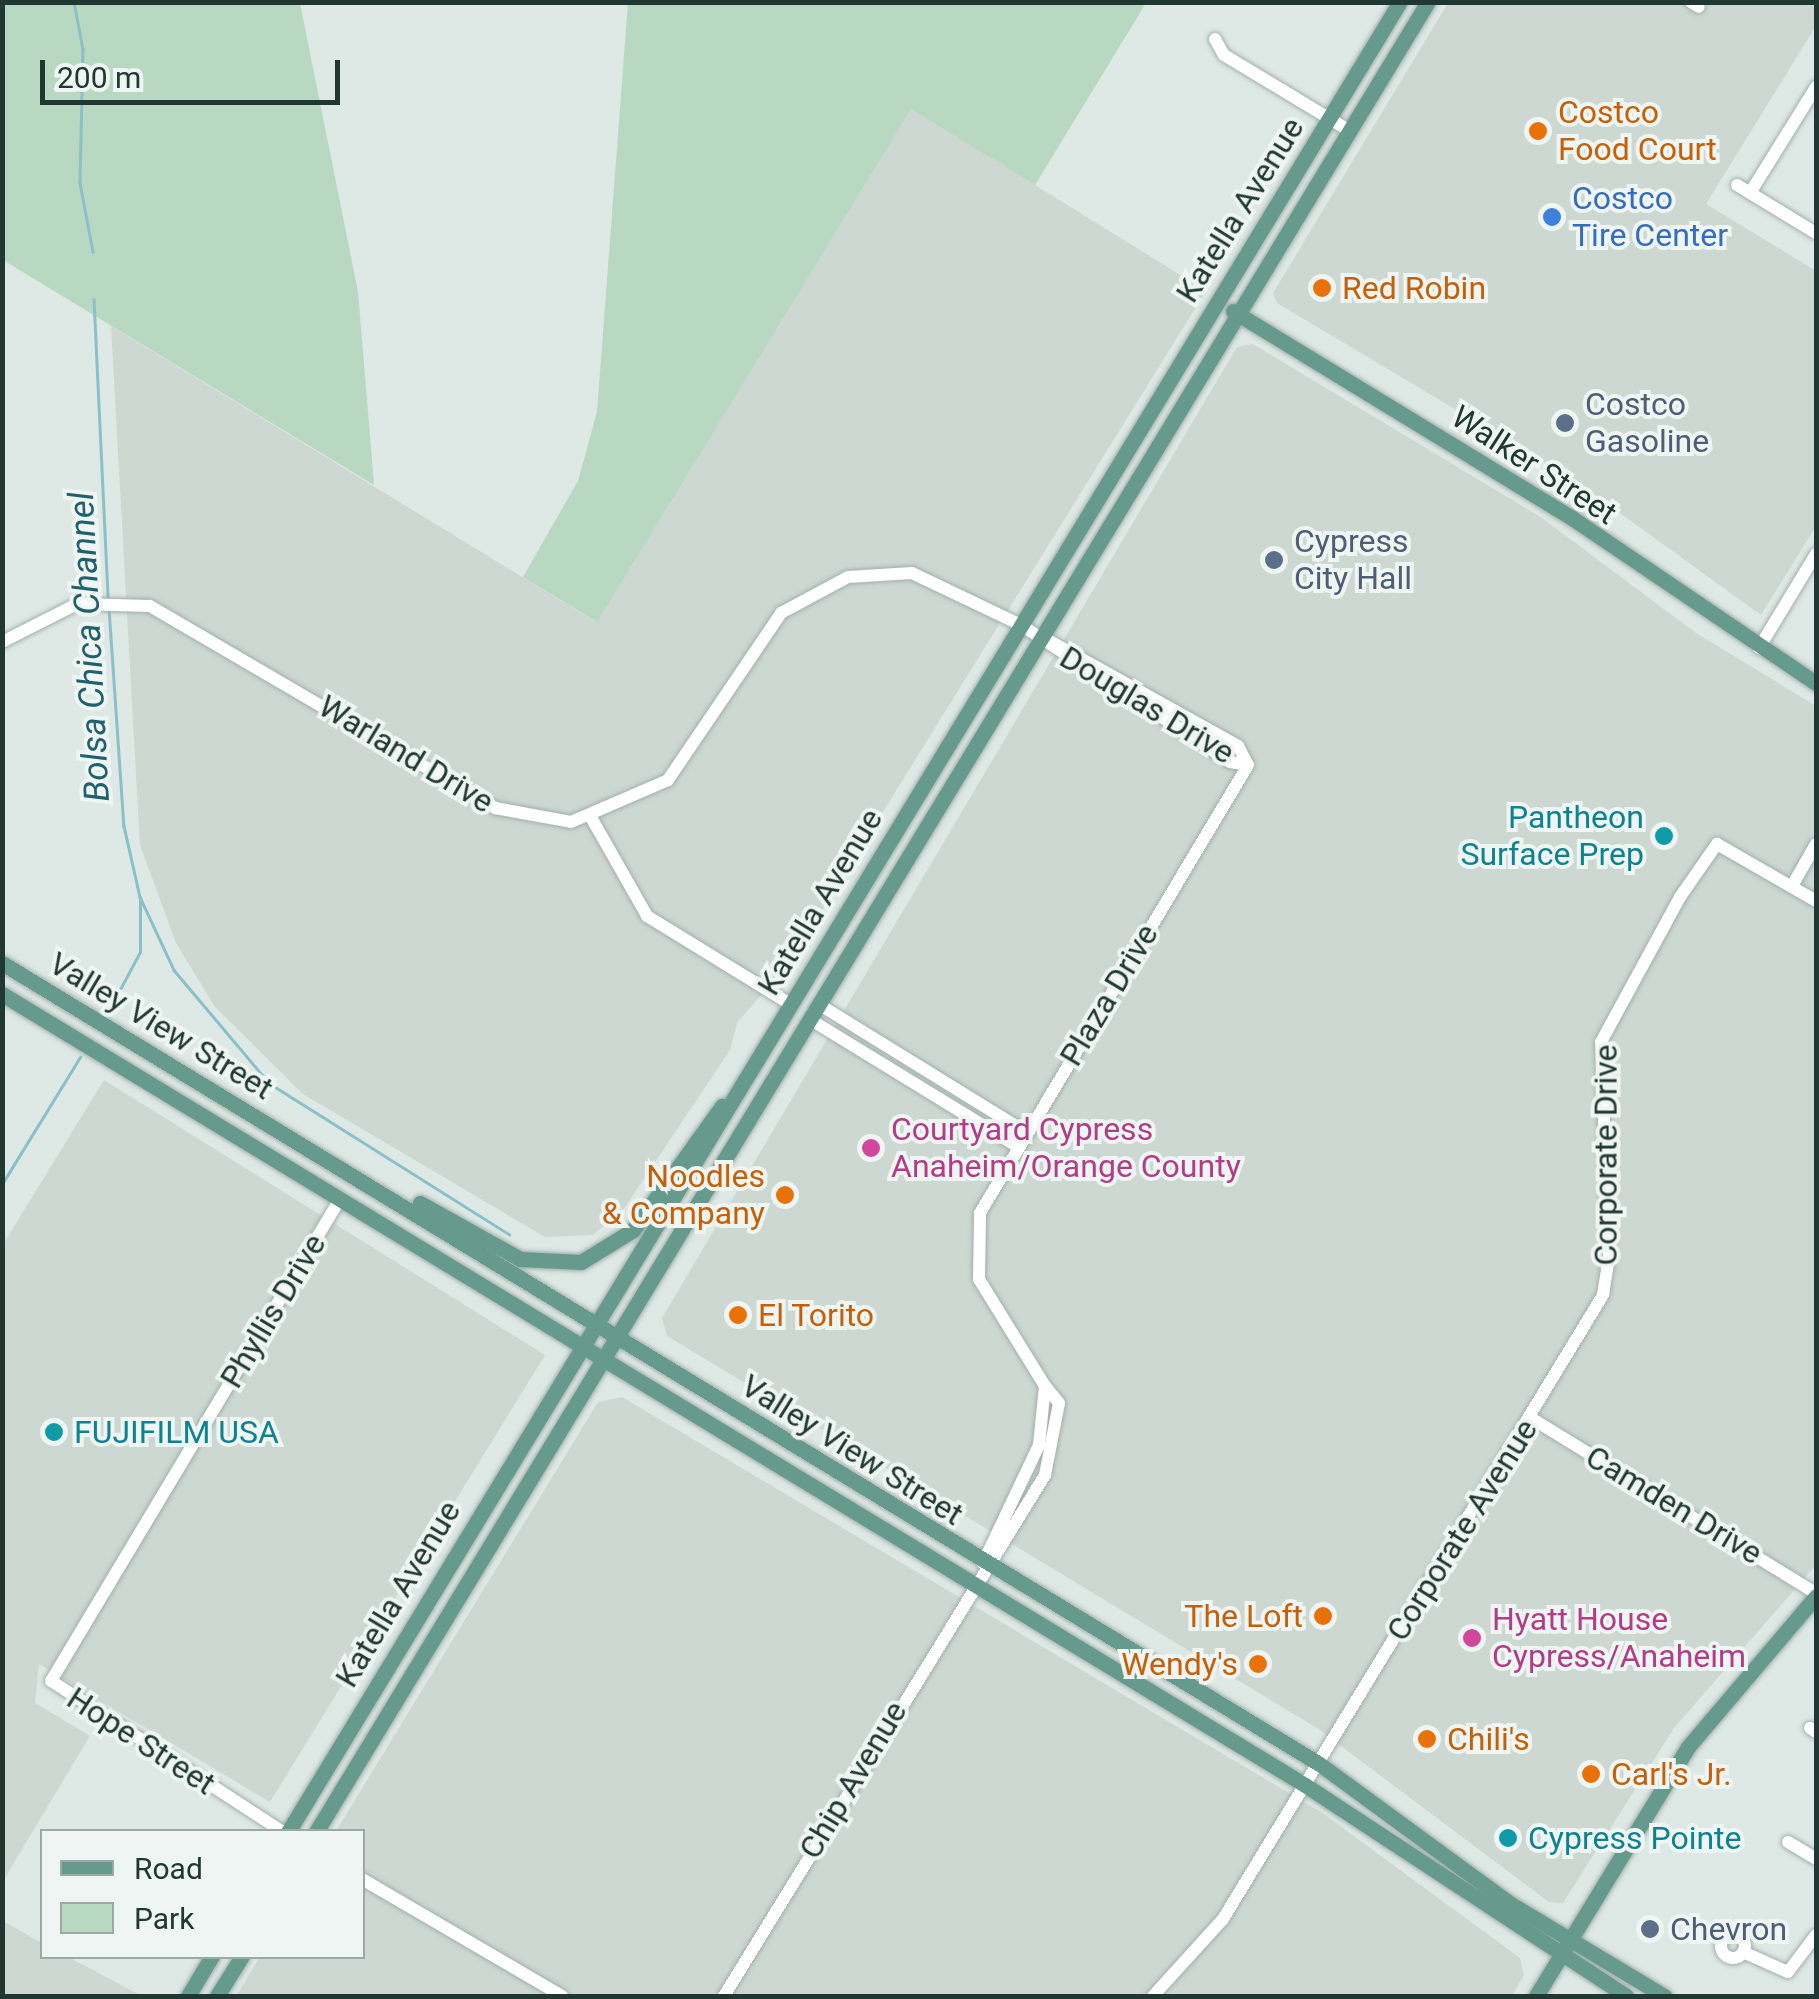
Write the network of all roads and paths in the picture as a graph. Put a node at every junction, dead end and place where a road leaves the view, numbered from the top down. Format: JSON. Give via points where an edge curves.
{"nodes":[{"id":1,"x":1400,"y":2,"type":"edge"},
{"id":2,"x":1428,"y":2,"type":"edge"},
{"id":3,"x":1215,"y":39,"type":"dead end"},
{"id":4,"x":1816,"y":86,"type":"edge"},
{"id":5,"x":1328,"y":118,"type":"junction"},
{"id":6,"x":1350,"y":131,"type":"junction"},
{"id":7,"x":1737,"y":184,"type":"dead end"},
{"id":8,"x":1750,"y":193,"type":"junction"},
{"id":9,"x":1816,"y":234,"type":"edge"},
{"id":10,"x":1216,"y":301,"type":"junction"},
{"id":11,"x":1238,"y":314,"type":"junction"},
{"id":12,"x":1816,"y":554,"type":"edge"},
{"id":13,"x":1021,"y":625,"type":"junction"},
{"id":14,"x":1042,"y":638,"type":"junction"},
{"id":15,"x":2,"y":642,"type":"edge"},
{"id":16,"x":1759,"y":648,"type":"junction"},
{"id":17,"x":1816,"y":683,"type":"edge"},
{"id":18,"x":1248,"y":765,"type":"joint"},
{"id":19,"x":592,"y":819,"type":"junction"},
{"id":20,"x":1816,"y":844,"type":"edge"},
{"id":21,"x":1792,"y":886,"type":"junction"},
{"id":22,"x":1816,"y":901,"type":"edge"},
{"id":23,"x":2,"y":963,"type":"edge"},
{"id":24,"x":804,"y":982,"type":"junction"},
{"id":25,"x":2,"y":994,"type":"edge"},
{"id":26,"x":790,"y":1004,"type":"junction"},
{"id":27,"x":820,"y":1005,"type":"junction"},
{"id":28,"x":811,"y":1020,"type":"junction"},
{"id":29,"x":793,"y":1048,"type":"junction"},
{"id":30,"x":736,"y":1093,"type":"junction"},
{"id":31,"x":1026,"y":1132,"type":"junction"},
{"id":32,"x":1018,"y":1146,"type":"junction"},
{"id":33,"x":365,"y":1181,"type":"junction"},
{"id":34,"x":340,"y":1199,"type":"junction"},
{"id":35,"x":1603,"y":1295,"type":"joint"},
{"id":36,"x":596,"y":1322,"type":"junction"},
{"id":37,"x":617,"y":1335,"type":"junction"},
{"id":38,"x":581,"y":1346,"type":"junction"},
{"id":39,"x":602,"y":1359,"type":"junction"},
{"id":40,"x":1531,"y":1418,"type":"junction"},
{"id":41,"x":983,"y":1563,"type":"junction"},
{"id":42,"x":971,"y":1582,"type":"junction"},
{"id":43,"x":1816,"y":1595,"type":"edge"},
{"id":44,"x":51,"y":1681,"type":"joint"},
{"id":45,"x":1318,"y":1763,"type":"junction"},
{"id":46,"x":1305,"y":1784,"type":"junction"},
{"id":47,"x":281,"y":1829,"type":"edge"},
{"id":48,"x":288,"y":1829,"type":"edge"},
{"id":49,"x":318,"y":1829,"type":"edge"},
{"id":50,"x":1788,"y":1842,"type":"dead end"},
{"id":51,"x":1816,"y":1859,"type":"edge"},
{"id":52,"x":365,"y":1881,"type":"edge"},
{"id":53,"x":1816,"y":1936,"type":"edge"},
{"id":54,"x":1570,"y":1940,"type":"junction"},
{"id":55,"x":1744,"y":1952,"type":"dead end"},
{"id":56,"x":1560,"y":1957,"type":"junction"},
{"id":57,"x":210,"y":1959,"type":"edge"},
{"id":58,"x":240,"y":1959,"type":"edge"},
{"id":59,"x":188,"y":1996,"type":"edge"},
{"id":60,"x":217,"y":1996,"type":"edge"},
{"id":61,"x":562,"y":1996,"type":"edge"},
{"id":62,"x":724,"y":1996,"type":"edge"},
{"id":63,"x":1153,"y":1996,"type":"edge"},
{"id":64,"x":1536,"y":1996,"type":"edge"},
{"id":65,"x":1626,"y":1996,"type":"edge"},
{"id":66,"x":1664,"y":1996,"type":"edge"}],
"edges":[{"from":1,"to":5,"type":"main road","name":"Katella Avenue"},
{"from":2,"to":6,"type":"main road","name":"Katella Avenue"},
{"from":3,"to":5,"type":"street","via":[[1224,55]]},
{"from":4,"to":8,"type":"street"},
{"from":5,"to":6,"type":"street"},
{"from":5,"to":10,"type":"main road","name":"Katella Avenue"},
{"from":6,"to":11,"type":"main road","name":"Katella Avenue"},
{"from":7,"to":8,"type":"street"},
{"from":8,"to":9,"type":"street"},
{"from":10,"to":11,"type":"main road","name":"Walker Street"},
{"from":10,"to":13,"type":"main road","name":"Katella Avenue"},
{"from":11,"to":14,"type":"main road","name":"Katella Avenue"},
{"from":11,"to":16,"type":"main road","name":"Walker Street","via":[[1572,518]]},
{"from":12,"to":16,"type":"street"},
{"from":13,"to":14,"type":"street","name":"Douglas Drive"},
{"from":13,"to":19,"type":"street","name":"Warland Drive","via":[[912,572],[848,577],[781,613],[668,780]]},
{"from":13,"to":24,"type":"main road","name":"Katella Avenue"},
{"from":14,"to":18,"type":"street","name":"Douglas Drive","via":[[1230,762]]},
{"from":14,"to":27,"type":"main road","name":"Katella Avenue"},
{"from":15,"to":19,"type":"street","name":"Warland Drive","via":[[22,626],[97,602],[174,615],[495,808],[535,821]]},
{"from":16,"to":17,"type":"main road","name":"Walker Street"},
{"from":18,"to":31,"type":"street","name":"Plaza Drive"},
{"from":19,"to":26,"type":"street","via":[[647,916]]},
{"from":20,"to":21,"type":"street"},
{"from":21,"to":22,"type":"street"},
{"from":21,"to":35,"type":"street","name":"Corporate Drive","via":[[1717,844],[1610,1014],[1598,1068],[1609,1215]]},
{"from":23,"to":33,"type":"main road","name":"Valley View Street"},
{"from":24,"to":26,"type":"main road","name":"Katella Avenue"},
{"from":24,"to":28,"type":"main road"},
{"from":25,"to":34,"type":"main road","name":"Valley View Street"},
{"from":26,"to":29,"type":"main road"},
{"from":26,"to":30,"type":"main road","name":"Katella Avenue"},
{"from":27,"to":28,"type":"main road","name":"Katella Avenue"},
{"from":27,"to":31,"type":"street"},
{"from":28,"to":29,"type":"main road","name":"Katella Avenue"},
{"from":28,"to":32,"type":"street"},
{"from":29,"to":37,"type":"main road","name":"Katella Avenue"},
{"from":30,"to":33,"type":"main road","via":[[705,1121],[633,1230],[581,1262],[520,1260]]},
{"from":30,"to":36,"type":"main road","name":"Katella Avenue"},
{"from":31,"to":32,"type":"street","name":"Plaza Drive"},
{"from":32,"to":41,"type":"street","name":"Plaza Drive","via":[[980,1213],[976,1255],[989,1303],[1032,1353],[1059,1403],[1055,1451],[1002,1548]]},
{"from":33,"to":36,"type":"main road","name":"Valley View Street"},
{"from":34,"to":38,"type":"main road","name":"Valley View Street"},
{"from":34,"to":44,"type":"street","name":"Phyllis Drive"},
{"from":35,"to":40,"type":"street","name":"Corporate Avenue"},
{"from":36,"to":37,"type":"main road","name":"Valley View Street"},
{"from":36,"to":38,"type":"main road","name":"Katella Avenue"},
{"from":37,"to":39,"type":"main road","name":"Katella Avenue"},
{"from":37,"to":41,"type":"main road","name":"Valley View Street"},
{"from":38,"to":39,"type":"main road","name":"Valley View Street"},
{"from":38,"to":48,"type":"main road","name":"Katella Avenue"},
{"from":39,"to":42,"type":"main road","name":"Valley View Street"},
{"from":39,"to":49,"type":"main road","name":"Katella Avenue"},
{"from":40,"to":43,"type":"street","name":"Camden Drive"},
{"from":40,"to":45,"type":"street","name":"Corporate Avenue"},
{"from":41,"to":42,"type":"street","name":"Chip Avenue"},
{"from":41,"to":45,"type":"main road","name":"Valley View Street"},
{"from":42,"to":46,"type":"main road","name":"Valley View Street"},
{"from":42,"to":62,"type":"street","name":"Chip Avenue"},
{"from":43,"to":54,"type":"main road","via":[[1717,1706]]},
{"from":44,"to":47,"type":"street","name":"Hope Street"},
{"from":45,"to":46,"type":"street","name":"Corporate Avenue"},
{"from":45,"to":54,"type":"main road","name":"Valley View Street"},
{"from":46,"to":56,"type":"main road","name":"Valley View Street"},
{"from":46,"to":63,"type":"street","name":"Corporate Avenue","via":[[1223,1919]]},
{"from":50,"to":51,"type":"street"},
{"from":52,"to":61,"type":"street"},
{"from":53,"to":55,"type":"street","via":[[1788,1972]]},
{"from":54,"to":56,"type":"main road"},
{"from":54,"to":66,"type":"main road","name":"Valley View Street"},
{"from":56,"to":64,"type":"main road"},
{"from":56,"to":65,"type":"main road","name":"Valley View Street"},
{"from":57,"to":59,"type":"main road"},
{"from":58,"to":60,"type":"main road"}]}
